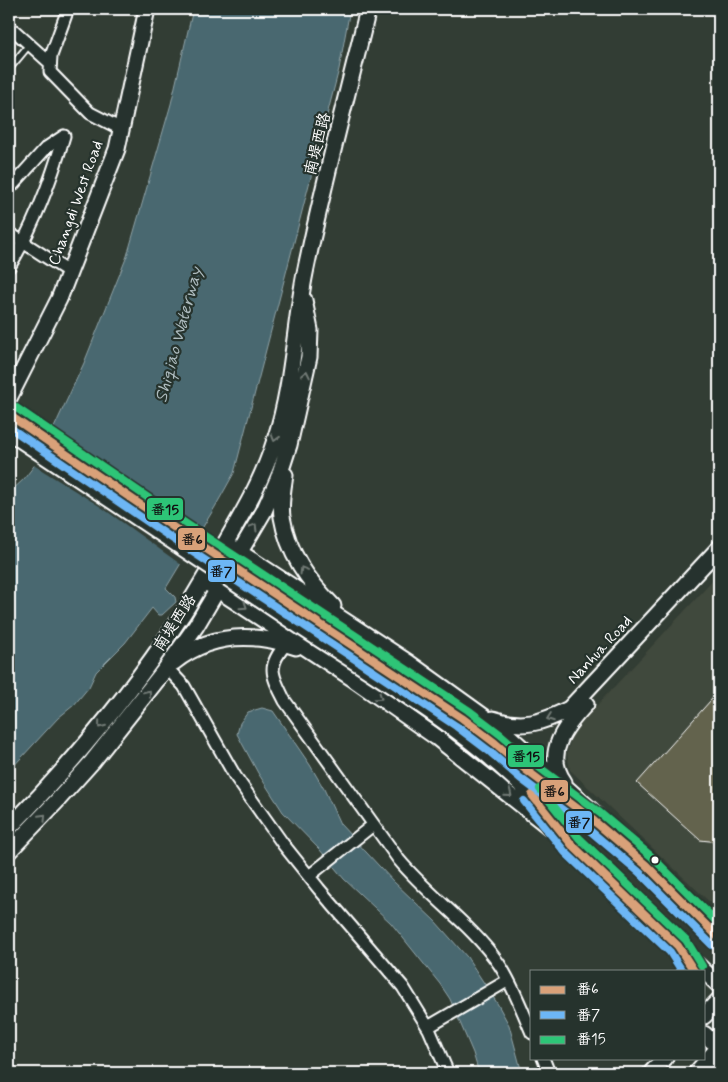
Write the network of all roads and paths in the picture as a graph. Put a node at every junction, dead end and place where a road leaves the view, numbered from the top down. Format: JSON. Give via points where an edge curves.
{"nodes":[{"id":1,"x":68,"y":9,"type":"edge"},
{"id":2,"x":147,"y":9,"type":"edge"},
{"id":3,"x":368,"y":9,"type":"edge"},
{"id":4,"x":9,"y":26,"type":"edge"},
{"id":5,"x":29,"y":44,"type":"junction"},
{"id":6,"x":50,"y":63,"type":"junction"},
{"id":7,"x":9,"y":69,"type":"edge"},
{"id":8,"x":121,"y":129,"type":"junction"},
{"id":9,"x":9,"y":189,"type":"edge"},
{"id":10,"x":9,"y":233,"type":"edge"},
{"id":11,"x":24,"y":243,"type":"junction"},
{"id":12,"x":9,"y":267,"type":"edge"},
{"id":13,"x":70,"y":272,"type":"junction"},
{"id":14,"x":302,"y":287,"type":"junction"},
{"id":15,"x":9,"y":396,"type":"edge"},
{"id":16,"x":9,"y":415,"type":"edge"},
{"id":17,"x":9,"y":432,"type":"edge"},
{"id":18,"x":288,"y":447,"type":"junction"},
{"id":19,"x":225,"y":543,"type":"junction"},
{"id":20,"x":719,"y":548,"type":"edge"},
{"id":21,"x":239,"y":552,"type":"junction"},
{"id":22,"x":719,"y":561,"type":"edge"},
{"id":23,"x":203,"y":580,"type":"junction"},
{"id":24,"x":218,"y":589,"type":"junction"},
{"id":25,"x":360,"y":631,"type":"junction"},
{"id":26,"x":286,"y":644,"type":"junction"},
{"id":27,"x":316,"y":654,"type":"junction"},
{"id":28,"x":167,"y":668,"type":"junction"},
{"id":29,"x":482,"y":715,"type":"junction"},
{"id":30,"x":521,"y":775,"type":"junction"},
{"id":31,"x":570,"y":791,"type":"junction"},
{"id":32,"x":373,"y":825,"type":"junction"},
{"id":33,"x":9,"y":828,"type":"edge"},
{"id":34,"x":572,"y":846,"type":"junction"},
{"id":35,"x":9,"y":852,"type":"edge"},
{"id":36,"x":646,"y":865,"type":"junction"},
{"id":37,"x":308,"y":876,"type":"junction"},
{"id":38,"x":698,"y":917,"type":"junction"},
{"id":39,"x":719,"y":924,"type":"edge"},
{"id":40,"x":719,"y":938,"type":"edge"},
{"id":41,"x":678,"y":946,"type":"junction"},
{"id":42,"x":693,"y":970,"type":"edge"},
{"id":43,"x":703,"y":970,"type":"edge"},
{"id":44,"x":706,"y":973,"type":"edge"},
{"id":45,"x":508,"y":981,"type":"junction"},
{"id":46,"x":719,"y":986,"type":"edge"},
{"id":47,"x":719,"y":1000,"type":"edge"},
{"id":48,"x":706,"y":1014,"type":"edge"},
{"id":49,"x":428,"y":1027,"type":"junction"},
{"id":50,"x":530,"y":1029,"type":"edge"},
{"id":51,"x":706,"y":1037,"type":"edge"},
{"id":52,"x":717,"y":1052,"type":"edge"},
{"id":53,"x":544,"y":1060,"type":"edge"},
{"id":54,"x":663,"y":1060,"type":"edge"},
{"id":55,"x":448,"y":1073,"type":"edge"},
{"id":56,"x":549,"y":1073,"type":"edge"},
{"id":57,"x":651,"y":1073,"type":"edge"},
{"id":58,"x":696,"y":1073,"type":"edge"}],
"edges":[{"from":1,"to":6,"type":"street"},
{"from":2,"to":8,"type":"main road","name":"Changdi West Road"},
{"from":3,"to":14,"type":"main road","name":"南堤西路"},
{"from":4,"to":5,"type":"street"},
{"from":5,"to":6,"type":"street"},
{"from":5,"to":7,"type":"lane"},
{"from":6,"to":8,"type":"street","via":[[50,72],[90,113]]},
{"from":8,"to":13,"type":"main road","name":"Changdi West Road","via":[[117,149]]},
{"from":9,"to":11,"type":"street","via":[[46,148],[64,136],[54,170]]},
{"from":10,"to":11,"type":"street"},
{"from":11,"to":12,"type":"street"},
{"from":11,"to":13,"type":"street"},
{"from":13,"to":15,"type":"main road","name":"Changdi West Road"},
{"from":18,"to":14,"type":"main road","name":"南堤西路","one_way":true,"via":[[309,357],[310,330]]},
{"from":14,"to":19,"type":"main road","name":"南堤西路","one_way":true,"via":[[287,393],[275,440],[249,503]]},
{"from":16,"to":30,"type":"main road","bridge":true,"via":[[445,706],[495,743]]},
{"from":17,"to":30,"type":"main road","bridge":true},
{"from":21,"to":18,"type":"main road","name":"南堤西路","one_way":true,"via":[[264,511]]},
{"from":25,"to":18,"type":"main road","one_way":true,"via":[[307,577],[288,541],[282,516]]},
{"from":19,"to":21,"type":"main road"},
{"from":19,"to":23,"type":"main road","name":"南堤西路"},
{"from":20,"to":29,"type":"main road","name":"Nanhua Road","one_way":true,"via":[[569,709],[540,721],[515,725]]},
{"from":21,"to":24,"type":"main road","name":"南堤西路"},
{"from":21,"to":25,"type":"main road"},
{"from":22,"to":31,"type":"main road","name":"Nanhua Road","via":[[567,726],[557,749],[556,769]]},
{"from":23,"to":24,"type":"main road"},
{"from":23,"to":33,"type":"main road","name":"南堤西路","one_way":true,"via":[[122,700]]},
{"from":24,"to":27,"type":"main road","one_way":true},
{"from":24,"to":28,"type":"main road","name":"南堤西路"},
{"from":25,"to":29,"type":"main road"},
{"from":26,"to":27,"type":"main road"},
{"from":26,"to":28,"type":"main road","via":[[229,637],[194,649]]},
{"from":26,"to":32,"type":"street","via":[[276,655],[273,665],[285,701]]},
{"from":27,"to":34,"type":"main road","one_way":true,"via":[[436,737]]},
{"from":35,"to":28,"type":"main road","name":"南堤西路","one_way":true,"via":[[104,748]]},
{"from":28,"to":37,"type":"street","via":[[184,686],[235,776]]},
{"from":29,"to":31,"type":"main road"},
{"from":30,"to":34,"type":"main road"},
{"from":30,"to":36,"type":"main road","via":[[594,821]]},
{"from":31,"to":36,"type":"main road"},
{"from":32,"to":37,"type":"street"},
{"from":32,"to":45,"type":"street","via":[[415,880],[453,912],[499,965]]},
{"from":34,"to":41,"type":"main road"},
{"from":36,"to":38,"type":"main road"},
{"from":37,"to":49,"type":"street","via":[[403,987]]},
{"from":38,"to":39,"type":"main road"},
{"from":38,"to":40,"type":"main road"},
{"from":41,"to":42,"type":"main road"},
{"from":41,"to":43,"type":"main road"},
{"from":44,"to":46,"type":"main road"},
{"from":45,"to":49,"type":"street"},
{"from":45,"to":50,"type":"street"},
{"from":47,"to":48,"type":"main road"},
{"from":49,"to":55,"type":"street"},
{"from":51,"to":52,"type":"main road"},
{"from":52,"to":58,"type":"main road"},
{"from":53,"to":56,"type":"street"},
{"from":54,"to":57,"type":"main road"}]}
